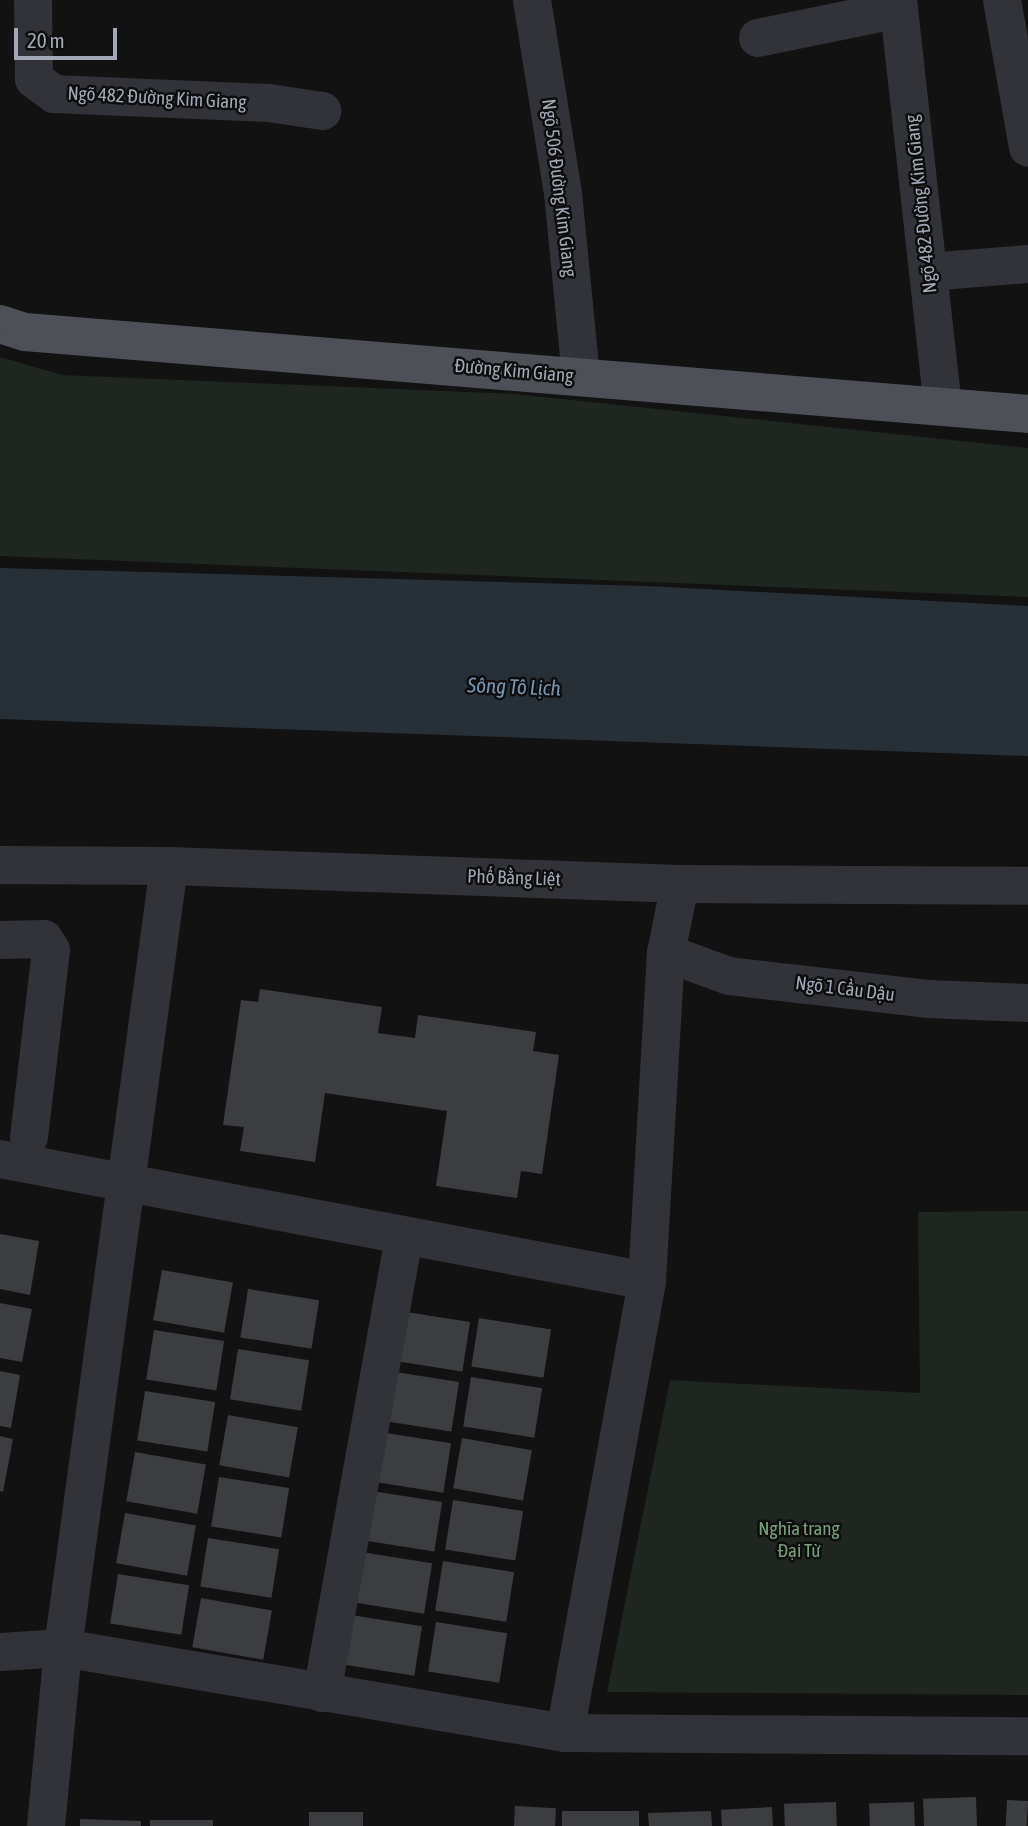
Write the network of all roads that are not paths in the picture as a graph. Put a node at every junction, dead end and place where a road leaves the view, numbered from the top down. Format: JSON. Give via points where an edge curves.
{"nodes":[{"id":1,"x":33,"y":0,"type":"edge"},
{"id":2,"x":532,"y":0,"type":"edge"},
{"id":3,"x":898,"y":5,"type":"edge"},
{"id":4,"x":1011,"y":5,"type":"edge"},
{"id":5,"x":758,"y":38,"type":"dead end"},
{"id":6,"x":322,"y":111,"type":"dead end"},
{"id":7,"x":1028,"y":148,"type":"edge"},
{"id":8,"x":1028,"y":264,"type":"edge"},
{"id":9,"x":928,"y":272,"type":"junction"},
{"id":10,"x":0,"y":324,"type":"edge"},
{"id":11,"x":581,"y":376,"type":"junction"},
{"id":12,"x":943,"y":407,"type":"junction"},
{"id":13,"x":1028,"y":414,"type":"edge"},
{"id":14,"x":0,"y":865,"type":"edge"},
{"id":15,"x":169,"y":866,"type":"junction"},
{"id":16,"x":680,"y":884,"type":"junction"},
{"id":17,"x":1028,"y":886,"type":"edge"},
{"id":18,"x":0,"y":940,"type":"edge"},
{"id":19,"x":666,"y":953,"type":"junction"},
{"id":20,"x":1028,"y":1003,"type":"edge"},
{"id":21,"x":14,"y":1148,"type":"edge"},
{"id":22,"x":125,"y":1185,"type":"junction"},
{"id":23,"x":404,"y":1237,"type":"junction"},
{"id":24,"x":647,"y":1281,"type":"junction"},
{"id":25,"x":63,"y":1648,"type":"junction"},
{"id":26,"x":0,"y":1652,"type":"edge"},
{"id":27,"x":322,"y":1693,"type":"junction"},
{"id":28,"x":565,"y":1733,"type":"junction"},
{"id":29,"x":1028,"y":1736,"type":"edge"},
{"id":30,"x":46,"y":1826,"type":"edge"}],
"edges":[{"from":1,"to":6,"type":"street","name":"Ngõ 482 Đường Kim Giang","via":[[34,79],[54,94],[269,103]]},
{"from":2,"to":11,"type":"street","name":"Ngõ 506 Đường Kim Giang","via":[[563,193]]},
{"from":3,"to":5,"type":"street"},
{"from":3,"to":9,"type":"street","name":"Ngõ 482 Đường Kim Giang"},
{"from":4,"to":7,"type":"street"},
{"from":8,"to":9,"type":"street"},
{"from":9,"to":12,"type":"street","name":"Ngõ 482 Đường Kim Giang"},
{"from":10,"to":11,"type":"main road","name":"Đường Kim Giang","via":[[25,332]]},
{"from":11,"to":12,"type":"main road","name":"Đường Kim Giang"},
{"from":12,"to":13,"type":"main road","name":"Đường Kim Giang"},
{"from":14,"to":15,"type":"street","name":"Phố Bằng Liệt"},
{"from":15,"to":16,"type":"street","name":"Phố Bằng Liệt"},
{"from":15,"to":22,"type":"street"},
{"from":16,"to":17,"type":"street","name":"Phố Bằng Liệt"},
{"from":16,"to":19,"type":"street"},
{"from":18,"to":21,"type":"street","via":[[44,939],[51,950]]},
{"from":19,"to":20,"type":"street","name":"Ngõ 1 Cầu Dậu","via":[[729,976],[928,999]]},
{"from":19,"to":24,"type":"street"},
{"from":21,"to":22,"type":"street"},
{"from":22,"to":23,"type":"street"},
{"from":22,"to":25,"type":"street"},
{"from":23,"to":24,"type":"street"},
{"from":23,"to":27,"type":"street"},
{"from":24,"to":28,"type":"street"},
{"from":25,"to":26,"type":"street"},
{"from":25,"to":27,"type":"street"},
{"from":25,"to":30,"type":"street"},
{"from":27,"to":28,"type":"street"},
{"from":28,"to":29,"type":"street"}]}
